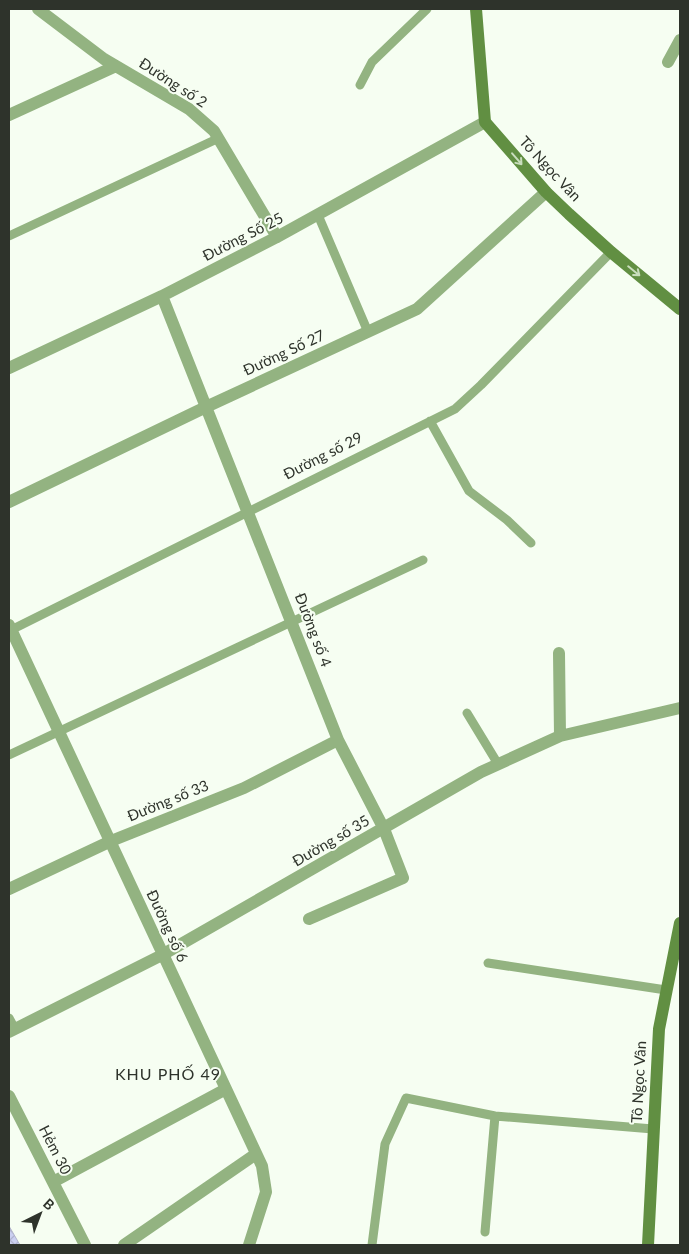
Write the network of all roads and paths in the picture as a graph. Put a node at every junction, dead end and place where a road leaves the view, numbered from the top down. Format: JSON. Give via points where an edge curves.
{"nodes":[{"id":1,"x":38,"y":9,"type":"edge"},
{"id":2,"x":428,"y":9,"type":"edge"},
{"id":3,"x":476,"y":9,"type":"edge"},
{"id":4,"x":680,"y":40,"type":"edge"},
{"id":5,"x":668,"y":62,"type":"dead end"},
{"id":6,"x":116,"y":66,"type":"junction"},
{"id":7,"x":360,"y":85,"type":"dead end"},
{"id":8,"x":9,"y":114,"type":"edge"},
{"id":9,"x":485,"y":122,"type":"junction"},
{"id":10,"x":219,"y":138,"type":"junction"},
{"id":11,"x":546,"y":192,"type":"junction"},
{"id":12,"x":318,"y":215,"type":"junction"},
{"id":13,"x":9,"y":236,"type":"edge"},
{"id":14,"x":278,"y":238,"type":"junction"},
{"id":15,"x":611,"y":252,"type":"junction"},
{"id":16,"x":162,"y":296,"type":"junction"},
{"id":17,"x":680,"y":309,"type":"edge"},
{"id":18,"x":368,"y":332,"type":"junction"},
{"id":19,"x":9,"y":368,"type":"edge"},
{"id":20,"x":206,"y":407,"type":"junction"},
{"id":21,"x":430,"y":421,"type":"junction"},
{"id":22,"x":9,"y":502,"type":"edge"},
{"id":23,"x":248,"y":512,"type":"junction"},
{"id":24,"x":531,"y":543,"type":"dead end"},
{"id":25,"x":423,"y":560,"type":"dead end"},
{"id":26,"x":291,"y":620,"type":"junction"},
{"id":27,"x":10,"y":629,"type":"edge"},
{"id":28,"x":560,"y":653,"type":"dead end"},
{"id":29,"x":680,"y":708,"type":"edge"},
{"id":30,"x":467,"y":713,"type":"dead end"},
{"id":31,"x":60,"y":732,"type":"junction"},
{"id":32,"x":560,"y":736,"type":"junction"},
{"id":33,"x":338,"y":740,"type":"junction"},
{"id":34,"x":9,"y":755,"type":"edge"},
{"id":35,"x":498,"y":764,"type":"junction"},
{"id":36,"x":384,"y":829,"type":"junction"},
{"id":37,"x":111,"y":841,"type":"junction"},
{"id":38,"x":9,"y":889,"type":"edge"},
{"id":39,"x":310,"y":920,"type":"dead end"},
{"id":40,"x":680,"y":923,"type":"edge"},
{"id":41,"x":677,"y":948,"type":"edge"},
{"id":42,"x":162,"y":955,"type":"junction"},
{"id":43,"x":488,"y":963,"type":"dead end"},
{"id":44,"x":666,"y":990,"type":"junction"},
{"id":45,"x":11,"y":1026,"type":"edge"},
{"id":46,"x":226,"y":1089,"type":"junction"},
{"id":47,"x":9,"y":1096,"type":"edge"},
{"id":48,"x":495,"y":1116,"type":"junction"},
{"id":49,"x":653,"y":1129,"type":"junction"},
{"id":50,"x":256,"y":1154,"type":"junction"},
{"id":51,"x":53,"y":1182,"type":"junction"},
{"id":52,"x":485,"y":1232,"type":"dead end"},
{"id":53,"x":85,"y":1245,"type":"edge"},
{"id":54,"x":124,"y":1245,"type":"edge"},
{"id":55,"x":249,"y":1245,"type":"edge"},
{"id":56,"x":372,"y":1245,"type":"edge"},
{"id":57,"x":648,"y":1245,"type":"edge"}],
"edges":[{"from":1,"to":6,"type":"street","name":"Đường số 2"},
{"from":2,"to":7,"type":"lane","via":[[372,62]]},
{"from":3,"to":9,"type":"main road"},
{"from":4,"to":5,"type":"street"},
{"from":6,"to":8,"type":"street"},
{"from":6,"to":10,"type":"street","name":"Đường số 2","via":[[189,109]]},
{"from":9,"to":11,"type":"main road","name":"Tô Ngọc Vân","one_way":true},
{"from":9,"to":12,"type":"street","name":"Đường Số 25"},
{"from":10,"to":13,"type":"lane"},
{"from":10,"to":14,"type":"street","name":"Đường số 2"},
{"from":11,"to":15,"type":"main road","name":"Tô Ngọc Vân"},
{"from":11,"to":18,"type":"street","name":"Đường Số 27","via":[[417,309]]},
{"from":12,"to":14,"type":"street","name":"Đường Số 25"},
{"from":12,"to":18,"type":"lane"},
{"from":14,"to":16,"type":"street","name":"Đường Số 25"},
{"from":15,"to":17,"type":"main road","name":"Tô Ngọc Vân","one_way":true},
{"from":15,"to":21,"type":"lane","name":"Đường số 29","via":[[481,385],[455,409]]},
{"from":16,"to":19,"type":"street","name":"Đường Số 25"},
{"from":16,"to":20,"type":"street","name":"Đường số 4"},
{"from":18,"to":20,"type":"street","name":"Đường Số 27"},
{"from":20,"to":22,"type":"street","name":"Đường Số 27"},
{"from":20,"to":23,"type":"street","name":"Đường số 4"},
{"from":21,"to":23,"type":"lane","name":"Đường số 29"},
{"from":21,"to":24,"type":"lane","via":[[469,490]]},
{"from":23,"to":26,"type":"street","name":"Đường số 4"},
{"from":23,"to":27,"type":"lane","name":"Đường số 29"},
{"from":25,"to":26,"type":"lane"},
{"from":26,"to":31,"type":"lane"},
{"from":26,"to":33,"type":"street","name":"Đường số 4"},
{"from":27,"to":31,"type":"street","name":"Đường số 6"},
{"from":28,"to":32,"type":"street"},
{"from":29,"to":32,"type":"street","name":"Đường số 35"},
{"from":30,"to":35,"type":"lane"},
{"from":31,"to":34,"type":"lane"},
{"from":31,"to":37,"type":"street","name":"Đường số 6"},
{"from":32,"to":35,"type":"street","name":"Đường số 35"},
{"from":33,"to":36,"type":"street","name":"Đường số 4"},
{"from":33,"to":37,"type":"street","name":"Đường số 33","via":[[244,788]]},
{"from":35,"to":36,"type":"street","name":"Đường số 35"},
{"from":36,"to":39,"type":"street","name":"Đường số 4","via":[[403,878]]},
{"from":36,"to":42,"type":"street","name":"Đường số 35"},
{"from":37,"to":38,"type":"street","name":"Đường số 33"},
{"from":37,"to":42,"type":"street","name":"Đường số 6"},
{"from":40,"to":41,"type":"main road","name":"Tô Ngọc Vân"},
{"from":41,"to":44,"type":"main road","name":"Tô Ngọc Vân"},
{"from":42,"to":45,"type":"street","name":"Đường số 35"},
{"from":42,"to":46,"type":"street","name":"Đường số 6"},
{"from":43,"to":44,"type":"lane"},
{"from":44,"to":49,"type":"main road","name":"Tô Ngọc Vân","via":[[659,1030]]},
{"from":46,"to":50,"type":"street","name":"Đường số 6"},
{"from":46,"to":51,"type":"street"},
{"from":47,"to":51,"type":"street","name":"Hẻm 30"},
{"from":48,"to":49,"type":"lane"},
{"from":48,"to":52,"type":"lane"},
{"from":48,"to":56,"type":"lane","via":[[406,1098],[385,1144]]},
{"from":49,"to":57,"type":"main road","name":"Tô Ngọc Vân"},
{"from":50,"to":54,"type":"street"},
{"from":50,"to":55,"type":"street","name":"Đường số 6","via":[[262,1166],[266,1192]]},
{"from":51,"to":53,"type":"street","name":"Hẻm 30"}]}
